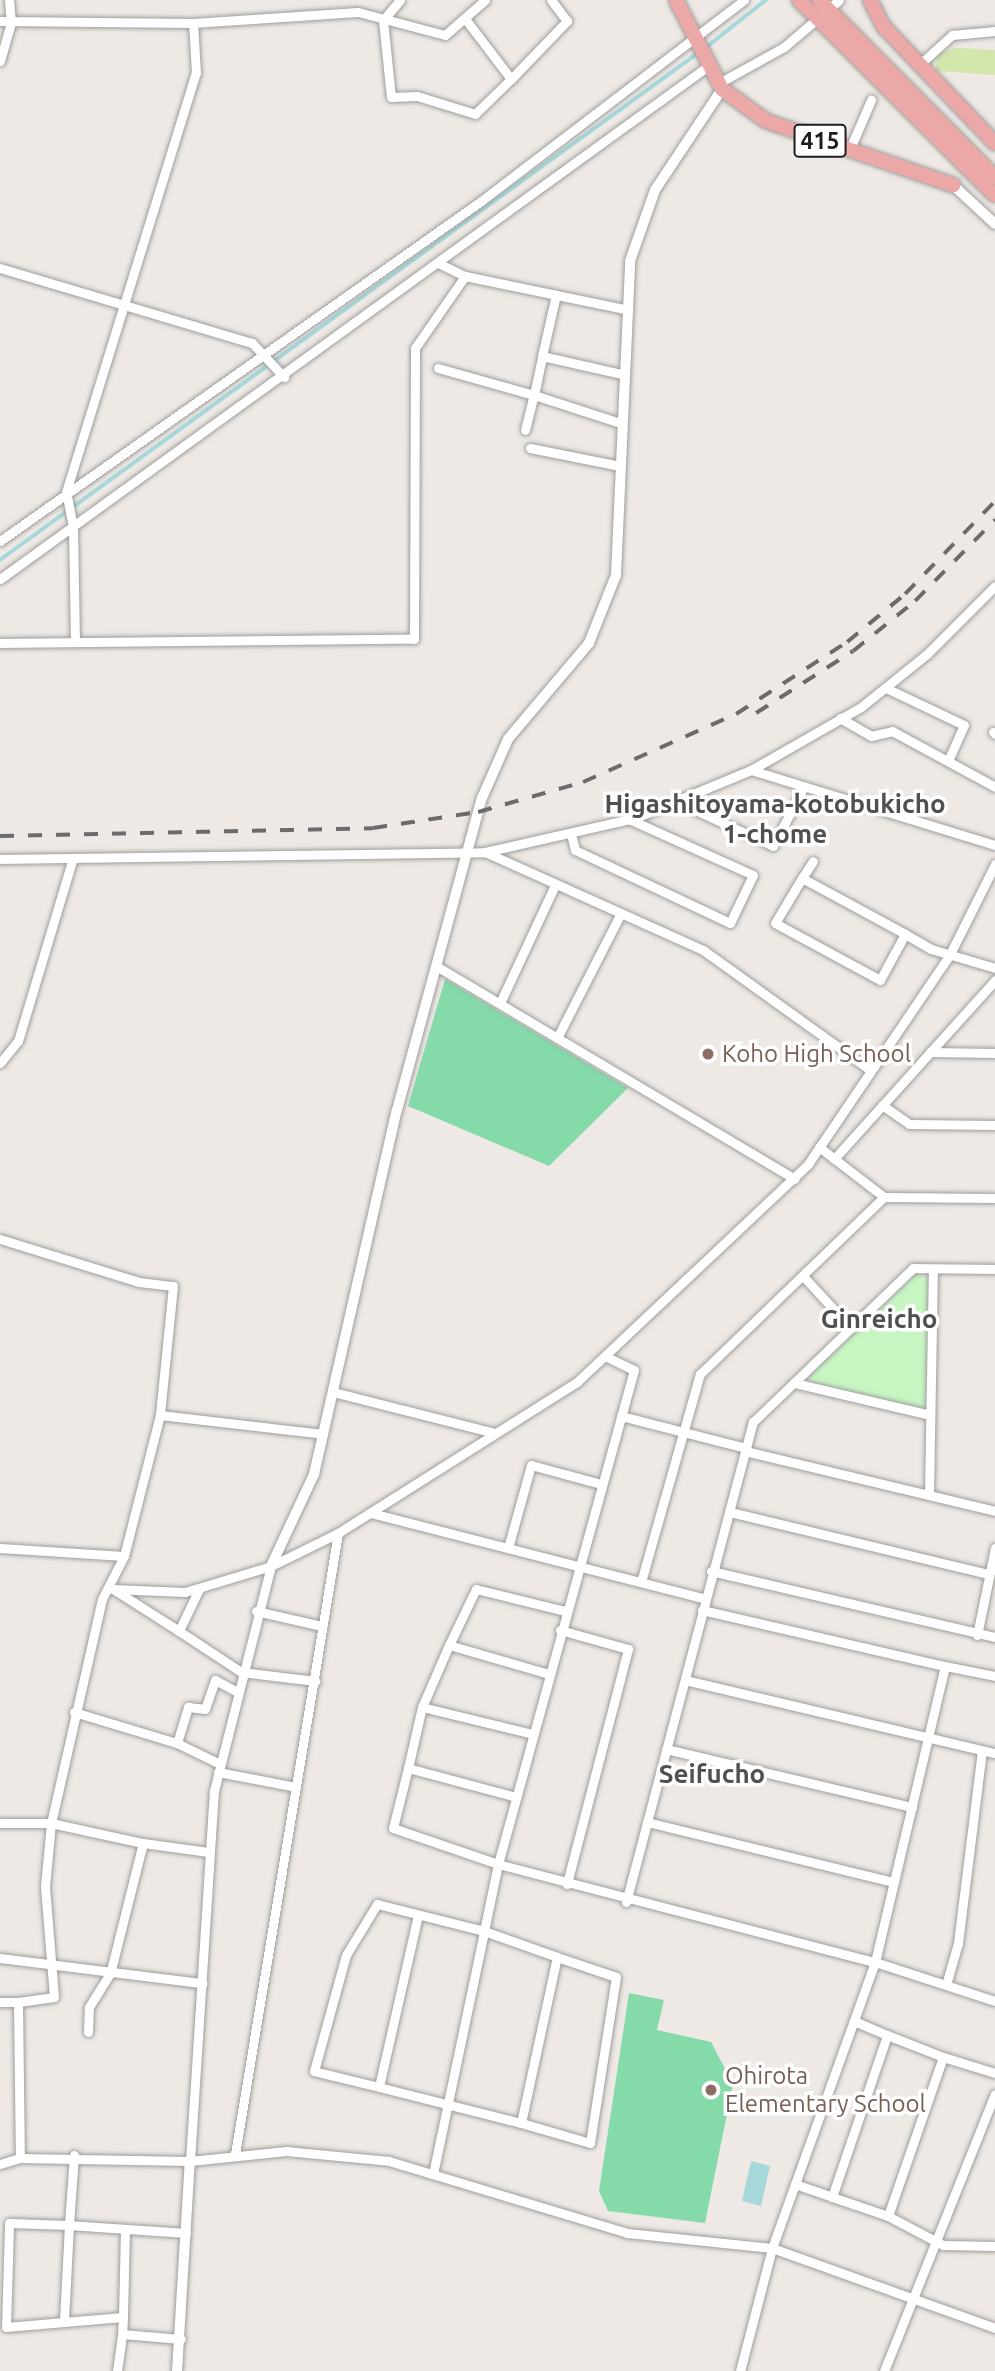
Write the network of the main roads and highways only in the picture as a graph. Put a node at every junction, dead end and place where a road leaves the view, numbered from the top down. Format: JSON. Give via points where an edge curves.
{"nodes":[{"id":1,"x":676,"y":0,"type":"edge"},
{"id":2,"x":799,"y":0,"type":"edge"},
{"id":3,"x":870,"y":0,"type":"edge"},
{"id":4,"x":826,"y":7,"type":"edge"},
{"id":5,"x":995,"y":143,"type":"edge"},
{"id":6,"x":987,"y":176,"type":"edge"},
{"id":7,"x":953,"y":185,"type":"road end"},
{"id":8,"x":995,"y":195,"type":"edge"}],
"edges":[{"from":1,"to":7,"type":"highway","number":"415","via":[[697,31],[721,86],[766,121]]},
{"from":2,"to":4,"type":"highway"},
{"from":3,"to":5,"type":"highway","via":[[883,26]]},
{"from":4,"to":6,"type":"highway"},
{"from":6,"to":8,"type":"highway"}]}
